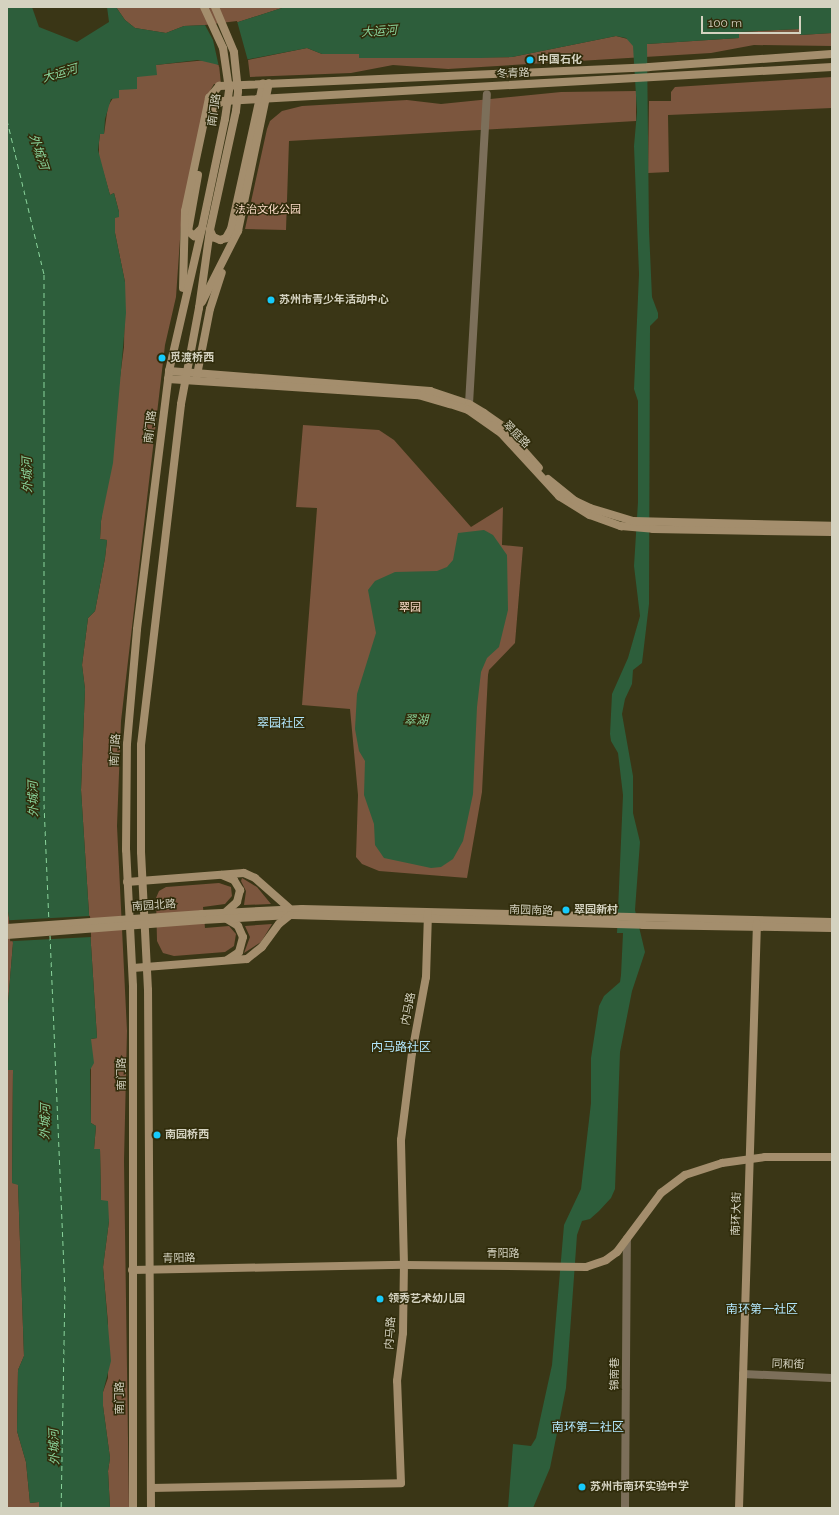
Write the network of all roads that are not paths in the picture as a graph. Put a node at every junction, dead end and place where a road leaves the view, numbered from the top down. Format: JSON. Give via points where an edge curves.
{"nodes":[{"id":1,"x":204,"y":7,"type":"edge"},
{"id":2,"x":215,"y":7,"type":"edge"},
{"id":3,"x":832,"y":54,"type":"edge"},
{"id":4,"x":832,"y":67,"type":"edge"},
{"id":5,"x":266,"y":83,"type":"junction"},
{"id":6,"x":487,"y":95,"type":"dead end"},
{"id":7,"x":263,"y":99,"type":"junction"},
{"id":8,"x":202,"y":228,"type":"junction"},
{"id":9,"x":210,"y":230,"type":"junction"},
{"id":10,"x":233,"y":242,"type":"junction"},
{"id":11,"x":183,"y":302,"type":"junction"},
{"id":12,"x":199,"y":308,"type":"junction"},
{"id":13,"x":168,"y":375,"type":"junction"},
{"id":14,"x":197,"y":375,"type":"junction"},
{"id":15,"x":185,"y":377,"type":"junction"},
{"id":16,"x":469,"y":404,"type":"junction"},
{"id":17,"x":633,"y":524,"type":"junction"},
{"id":18,"x":653,"y":526,"type":"junction"},
{"id":19,"x":832,"y":526,"type":"edge"},
{"id":20,"x":832,"y":532,"type":"edge"},
{"id":21,"x":216,"y":874,"type":"junction"},
{"id":22,"x":142,"y":881,"type":"junction"},
{"id":23,"x":127,"y":882,"type":"junction"},
{"id":24,"x":292,"y":912,"type":"junction"},
{"id":25,"x":302,"y":912,"type":"joint"},
{"id":26,"x":428,"y":915,"type":"junction"},
{"id":27,"x":225,"y":916,"type":"junction"},
{"id":28,"x":202,"y":917,"type":"junction"},
{"id":29,"x":832,"y":922,"type":"edge"},
{"id":30,"x":757,"y":924,"type":"junction"},
{"id":31,"x":7,"y":928,"type":"edge"},
{"id":32,"x":832,"y":928,"type":"edge"},
{"id":33,"x":7,"y":935,"type":"edge"},
{"id":34,"x":221,"y":962,"type":"junction"},
{"id":35,"x":147,"y":967,"type":"junction"},
{"id":36,"x":133,"y":968,"type":"junction"},
{"id":37,"x":832,"y":1157,"type":"edge"},
{"id":38,"x":749,"y":1160,"type":"junction"},
{"id":39,"x":627,"y":1239,"type":"junction"},
{"id":40,"x":404,"y":1265,"type":"junction"},
{"id":41,"x":132,"y":1270,"type":"junction"},
{"id":42,"x":148,"y":1270,"type":"junction"},
{"id":43,"x":744,"y":1374,"type":"junction"},
{"id":44,"x":832,"y":1378,"type":"edge"},
{"id":45,"x":151,"y":1488,"type":"junction"},
{"id":46,"x":133,"y":1508,"type":"edge"},
{"id":47,"x":151,"y":1508,"type":"edge"},
{"id":48,"x":625,"y":1508,"type":"edge"},
{"id":49,"x":739,"y":1508,"type":"edge"}],
"edges":[{"from":1,"to":8,"type":"main road","name":"南门路","bridge":true,"via":[[223,48],[229,89]]},
{"from":2,"to":9,"type":"main road","name":"南门路","bridge":true,"via":[[234,52],[238,92]]},
{"from":3,"to":5,"type":"main road","name":"冬青路","via":[[630,68]]},
{"from":4,"to":7,"type":"main road","name":"冬青路"},
{"from":5,"to":7,"type":"main road"},
{"from":5,"to":11,"type":"main road","name":"冬青路","via":[[220,86],[210,95],[185,211]]},
{"from":6,"to":16,"type":"street"},
{"from":7,"to":8,"type":"main road","name":"冬青路","via":[[220,102],[212,111],[188,231],[195,236]]},
{"from":7,"to":9,"type":"main road","via":[[231,229],[226,238],[220,240],[213,237]]},
{"from":7,"to":10,"type":"main road"},
{"from":8,"to":11,"type":"main road","name":"南门路"},
{"from":9,"to":12,"type":"main road","name":"南门路"},
{"from":10,"to":12,"type":"main road"},
{"from":10,"to":14,"type":"main road","via":[[210,309]]},
{"from":11,"to":13,"type":"main road","name":"南门路"},
{"from":12,"to":15,"type":"main road","name":"南门路"},
{"from":13,"to":15,"type":"main road","name":"翠庭路"},
{"from":13,"to":23,"type":"main road","name":"南门路","via":[[129,705],[125,791]]},
{"from":14,"to":15,"type":"main road","name":"翠庭路"},
{"from":14,"to":16,"type":"main road","name":"翠庭路","via":[[414,389]]},
{"from":15,"to":17,"type":"main road","name":"翠庭路","via":[[418,395],[450,404],[468,410],[500,433],[545,484],[574,506],[604,520]]},
{"from":15,"to":22,"type":"main road","name":"南门路","via":[[144,708],[140,791]]},
{"from":16,"to":17,"type":"main road","name":"翠庭路","via":[[501,425],[550,481],[575,501]]},
{"from":17,"to":18,"type":"main road","name":"翠庭路"},
{"from":18,"to":19,"type":"main road","name":"翠庭路"},
{"from":18,"to":20,"type":"main road","name":"翠庭路"},
{"from":21,"to":22,"type":"main road"},
{"from":21,"to":24,"type":"main road","via":[[249,874]]},
{"from":21,"to":27,"type":"main road","via":[[232,878],[239,889],[237,902]]},
{"from":22,"to":23,"type":"main road"},
{"from":22,"to":35,"type":"main road","name":"南门路"},
{"from":23,"to":36,"type":"main road","name":"南门路"},
{"from":24,"to":25,"type":"main road","name":"南园北路"},
{"from":24,"to":27,"type":"main road","name":"南园北路"},
{"from":24,"to":34,"type":"main road","via":[[250,957]]},
{"from":25,"to":26,"type":"main road","name":"南园南路"},
{"from":26,"to":30,"type":"main road","name":"南园南路"},
{"from":26,"to":40,"type":"main road","name":"内马路","via":[[426,977],[412,1053],[401,1140]]},
{"from":27,"to":28,"type":"main road","name":"南园北路"},
{"from":27,"to":34,"type":"main road","via":[[240,928],[243,942],[237,955]]},
{"from":28,"to":31,"type":"main road","name":"南园北路","bridge":true},
{"from":28,"to":33,"type":"main road","name":"南园北路","bridge":true},
{"from":29,"to":30,"type":"main road","name":"南园南路"},
{"from":30,"to":32,"type":"main road","name":"南园南路"},
{"from":30,"to":38,"type":"main road","name":"南环大街"},
{"from":34,"to":35,"type":"main road"},
{"from":35,"to":36,"type":"main road"},
{"from":35,"to":42,"type":"main road","name":"南门路"},
{"from":36,"to":41,"type":"main road","name":"南门路"},
{"from":37,"to":38,"type":"main road","name":"青阳路","via":[[784,1156]]},
{"from":38,"to":39,"type":"main road","name":"青阳路","via":[[706,1167],[671,1184],[649,1206]]},
{"from":38,"to":43,"type":"main road","name":"南环大街"},
{"from":39,"to":40,"type":"main road","name":"青阳路","via":[[606,1260],[586,1267]]},
{"from":39,"to":48,"type":"street","name":"锦南巷"},
{"from":40,"to":42,"type":"main road","name":"青阳路"},
{"from":40,"to":45,"type":"main road","name":"内马路","via":[[403,1333],[397,1381],[400,1483]]},
{"from":41,"to":42,"type":"main road","name":"青阳路"},
{"from":41,"to":46,"type":"main road","name":"南门路"},
{"from":42,"to":45,"type":"main road","name":"南门路"},
{"from":43,"to":44,"type":"street","name":"同和街"},
{"from":43,"to":49,"type":"main road","name":"南环大街"},
{"from":45,"to":47,"type":"main road","name":"南门路"}]}
